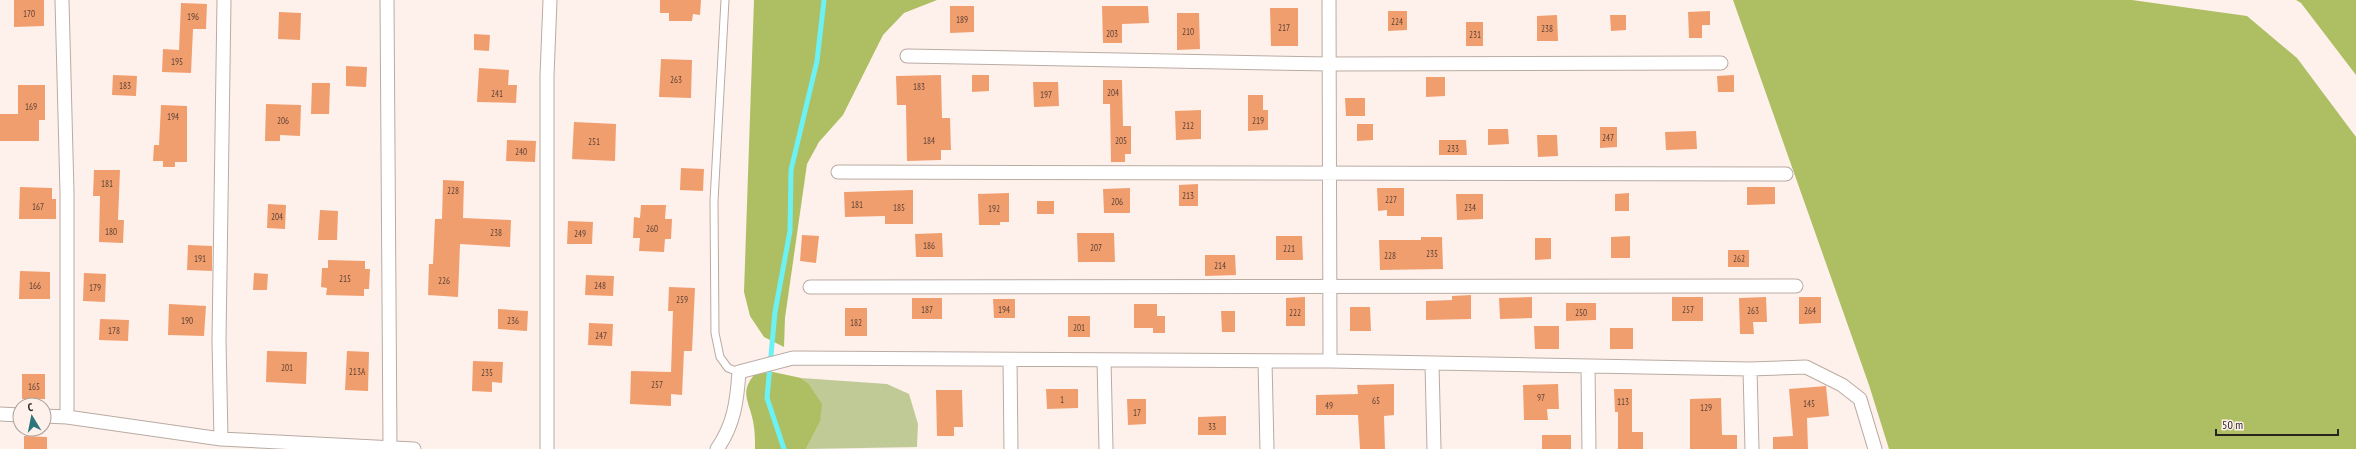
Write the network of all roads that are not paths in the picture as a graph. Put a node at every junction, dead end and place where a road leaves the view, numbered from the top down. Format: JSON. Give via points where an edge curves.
{"nodes":[{"id":1,"x":62,"y":0,"type":"edge"},
{"id":2,"x":224,"y":0,"type":"edge"},
{"id":3,"x":387,"y":0,"type":"edge"},
{"id":4,"x":550,"y":0,"type":"edge"},
{"id":5,"x":725,"y":0,"type":"edge"},
{"id":6,"x":1329,"y":0,"type":"edge"},
{"id":7,"x":907,"y":56,"type":"dead end"},
{"id":8,"x":1721,"y":63,"type":"dead end"},
{"id":9,"x":1329,"y":64,"type":"junction"},
{"id":10,"x":838,"y":172,"type":"dead end"},
{"id":11,"x":1330,"y":173,"type":"junction"},
{"id":12,"x":1786,"y":174,"type":"dead end"},
{"id":13,"x":1330,"y":286,"type":"junction"},
{"id":14,"x":1796,"y":286,"type":"dead end"},
{"id":15,"x":810,"y":287,"type":"dead end"},
{"id":16,"x":1010,"y":360,"type":"junction"},
{"id":17,"x":1104,"y":360,"type":"junction"},
{"id":18,"x":1265,"y":361,"type":"junction"},
{"id":19,"x":1330,"y":362,"type":"junction"},
{"id":20,"x":1432,"y":364,"type":"junction"},
{"id":21,"x":1588,"y":366,"type":"junction"},
{"id":22,"x":1750,"y":369,"type":"junction"},
{"id":23,"x":739,"y":372,"type":"junction"},
{"id":24,"x":0,"y":414,"type":"edge"},
{"id":25,"x":12,"y":415,"type":"edge"},
{"id":26,"x":52,"y":416,"type":"edge"},
{"id":27,"x":67,"y":417,"type":"junction"},
{"id":28,"x":221,"y":439,"type":"junction"},
{"id":29,"x":390,"y":447,"type":"junction"},
{"id":30,"x":414,"y":449,"type":"edge"},
{"id":31,"x":547,"y":449,"type":"edge"},
{"id":32,"x":717,"y":449,"type":"edge"},
{"id":33,"x":1011,"y":449,"type":"edge"},
{"id":34,"x":1106,"y":449,"type":"edge"},
{"id":35,"x":1267,"y":449,"type":"edge"},
{"id":36,"x":1434,"y":449,"type":"edge"},
{"id":37,"x":1589,"y":449,"type":"edge"},
{"id":38,"x":1752,"y":449,"type":"edge"},
{"id":39,"x":1875,"y":449,"type":"edge"}],
"edges":[{"from":1,"to":27,"type":"street","via":[[67,192]]},
{"from":2,"to":28,"type":"street","via":[[219,340]]},
{"from":3,"to":29,"type":"street"},
{"from":4,"to":31,"type":"street","via":[[547,76]]},
{"from":5,"to":23,"type":"lane","via":[[714,201],[715,333],[720,357],[728,368]]},
{"from":6,"to":9,"type":"street"},
{"from":7,"to":9,"type":"street"},
{"from":8,"to":9,"type":"street"},
{"from":9,"to":11,"type":"street"},
{"from":10,"to":11,"type":"street"},
{"from":11,"to":12,"type":"street"},
{"from":11,"to":13,"type":"street"},
{"from":13,"to":14,"type":"street"},
{"from":13,"to":15,"type":"street"},
{"from":13,"to":19,"type":"street"},
{"from":16,"to":17,"type":"street"},
{"from":16,"to":23,"type":"street","via":[[794,358]]},
{"from":16,"to":33,"type":"street"},
{"from":17,"to":18,"type":"street"},
{"from":17,"to":34,"type":"street"},
{"from":18,"to":19,"type":"street"},
{"from":18,"to":35,"type":"street"},
{"from":19,"to":20,"type":"street"},
{"from":20,"to":21,"type":"street"},
{"from":20,"to":36,"type":"street"},
{"from":21,"to":22,"type":"street"},
{"from":21,"to":37,"type":"street"},
{"from":22,"to":38,"type":"street"},
{"from":22,"to":39,"type":"street","via":[[1806,367],[1842,385],[1860,398]]},
{"from":23,"to":32,"type":"street","via":[[737,404],[728,434]]},
{"from":24,"to":25,"type":"street"},
{"from":26,"to":27,"type":"street"},
{"from":27,"to":28,"type":"street"},
{"from":28,"to":29,"type":"street"},
{"from":29,"to":30,"type":"street"}]}
